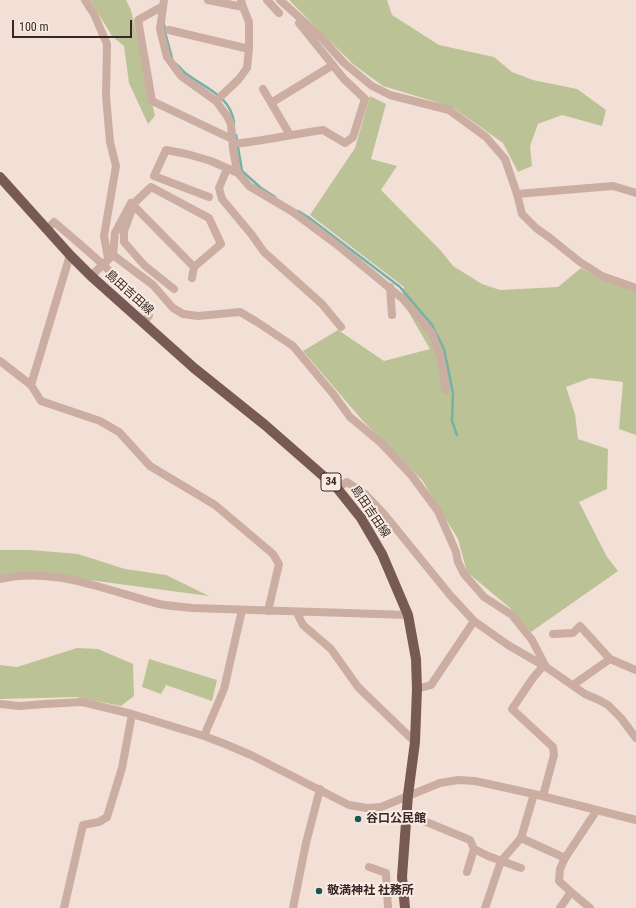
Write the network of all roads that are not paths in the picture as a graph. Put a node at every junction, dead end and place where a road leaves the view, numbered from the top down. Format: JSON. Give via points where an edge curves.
{"nodes":[{"id":1,"x":85,"y":0,"type":"edge"},
{"id":2,"x":208,"y":0,"type":"edge"},
{"id":3,"x":267,"y":0,"type":"edge"},
{"id":4,"x":280,"y":0,"type":"edge"},
{"id":5,"x":164,"y":3,"type":"edge"},
{"id":6,"x":242,"y":4,"type":"edge"},
{"id":7,"x":279,"y":12,"type":"dead end"},
{"id":8,"x":294,"y":13,"type":"junction"},
{"id":9,"x":169,"y":30,"type":"dead end"},
{"id":10,"x":249,"y":49,"type":"junction"},
{"id":11,"x":333,"y":64,"type":"junction"},
{"id":12,"x":263,"y":89,"type":"dead end"},
{"id":13,"x":216,"y":100,"type":"junction"},
{"id":14,"x":271,"y":103,"type":"junction"},
{"id":15,"x":290,"y":135,"type":"junction"},
{"id":16,"x":233,"y":142,"type":"junction"},
{"id":17,"x":227,"y":169,"type":"junction"},
{"id":18,"x":238,"y":173,"type":"junction"},
{"id":19,"x":154,"y":176,"type":"junction"},
{"id":20,"x":0,"y":177,"type":"edge"},
{"id":21,"x":636,"y":193,"type":"edge"},
{"id":22,"x":518,"y":194,"type":"junction"},
{"id":23,"x":209,"y":197,"type":"dead end"},
{"id":24,"x":130,"y":206,"type":"junction"},
{"id":25,"x":47,"y":229,"type":"junction"},
{"id":26,"x":70,"y":255,"type":"junction"},
{"id":27,"x":106,"y":261,"type":"junction"},
{"id":28,"x":194,"y":267,"type":"junction"},
{"id":29,"x":92,"y":275,"type":"junction"},
{"id":30,"x":192,"y":278,"type":"dead end"},
{"id":31,"x":390,"y":287,"type":"junction"},
{"id":32,"x":636,"y":288,"type":"edge"},
{"id":33,"x":174,"y":289,"type":"dead end"},
{"id":34,"x":392,"y":315,"type":"dead end"},
{"id":35,"x":144,"y":324,"type":"junction"},
{"id":36,"x":341,"y":327,"type":"dead end"},
{"id":37,"x":0,"y":361,"type":"edge"},
{"id":38,"x":31,"y":385,"type":"junction"},
{"id":39,"x":446,"y":390,"type":"dead end"},
{"id":40,"x":337,"y":488,"type":"junction"},
{"id":41,"x":0,"y":579,"type":"edge"},
{"id":42,"x":242,"y":610,"type":"junction"},
{"id":43,"x":268,"y":611,"type":"junction"},
{"id":44,"x":297,"y":613,"type":"junction"},
{"id":45,"x":408,"y":615,"type":"junction"},
{"id":46,"x":474,"y":621,"type":"junction"},
{"id":47,"x":553,"y":634,"type":"dead end"},
{"id":48,"x":610,"y":659,"type":"junction"},
{"id":49,"x":545,"y":666,"type":"junction"},
{"id":50,"x":636,"y":670,"type":"edge"},
{"id":51,"x":573,"y":685,"type":"junction"},
{"id":52,"x":417,"y":689,"type":"junction"},
{"id":53,"x":0,"y":704,"type":"edge"},
{"id":54,"x":132,"y":714,"type":"junction"},
{"id":55,"x":204,"y":736,"type":"junction"},
{"id":56,"x":636,"y":738,"type":"edge"},
{"id":57,"x":415,"y":742,"type":"junction"},
{"id":58,"x":320,"y":789,"type":"junction"},
{"id":59,"x":534,"y":794,"type":"junction"},
{"id":60,"x":408,"y":795,"type":"junction"},
{"id":61,"x":543,"y":796,"type":"junction"},
{"id":62,"x":597,"y":810,"type":"junction"},
{"id":63,"x":407,"y":814,"type":"junction"},
{"id":64,"x":636,"y":820,"type":"edge"},
{"id":65,"x":521,"y":838,"type":"junction"},
{"id":66,"x":474,"y":849,"type":"junction"},
{"id":67,"x":565,"y":858,"type":"junction"},
{"id":68,"x":501,"y":861,"type":"junction"},
{"id":69,"x":369,"y":866,"type":"dead end"},
{"id":70,"x":521,"y":868,"type":"dead end"},
{"id":71,"x":468,"y":872,"type":"dead end"},
{"id":72,"x":571,"y":892,"type":"junction"},
{"id":73,"x":64,"y":908,"type":"edge"},
{"id":74,"x":293,"y":908,"type":"edge"},
{"id":75,"x":388,"y":908,"type":"edge"},
{"id":76,"x":405,"y":908,"type":"edge"},
{"id":77,"x":485,"y":908,"type":"edge"},
{"id":78,"x":560,"y":908,"type":"edge"},
{"id":79,"x":590,"y":908,"type":"edge"}],
"edges":[{"from":1,"to":27,"type":"street","via":[[107,44],[106,96],[110,142],[116,166],[104,236]]},
{"from":2,"to":6,"type":"street"},
{"from":3,"to":7,"type":"street"},
{"from":4,"to":8,"type":"street"},
{"from":5,"to":13,"type":"street","via":[[160,29],[167,57],[181,76]]},
{"from":5,"to":16,"type":"street","via":[[138,20],[152,102]]},
{"from":6,"to":10,"type":"street","via":[[249,22]]},
{"from":8,"to":11,"type":"street","via":[[294,18]]},
{"from":8,"to":22,"type":"street","via":[[320,36],[344,63],[372,86],[390,95],[449,110],[486,137],[505,160]]},
{"from":9,"to":10,"type":"street"},
{"from":10,"to":13,"type":"street","via":[[247,68]]},
{"from":11,"to":14,"type":"street"},
{"from":11,"to":15,"type":"street","via":[[344,79],[365,99],[353,137],[345,143],[323,130]]},
{"from":12,"to":14,"type":"street"},
{"from":13,"to":16,"type":"street","via":[[231,124]]},
{"from":14,"to":15,"type":"street"},
{"from":15,"to":16,"type":"street","via":[[252,143]]},
{"from":16,"to":18,"type":"street"},
{"from":17,"to":18,"type":"street"},
{"from":17,"to":19,"type":"street","via":[[211,161],[166,150]]},
{"from":17,"to":36,"type":"street","via":[[219,188],[222,199],[264,252],[322,304]]},
{"from":18,"to":31,"type":"street","via":[[249,186],[293,212]]},
{"from":19,"to":23,"type":"street"},
{"from":19,"to":24,"type":"street"},
{"from":20,"to":25,"type":"main road","name":"島田吉田線","number":"34"},
{"from":21,"to":22,"type":"street","via":[[614,186]]},
{"from":22,"to":32,"type":"street","via":[[522,214],[536,228],[602,276]]},
{"from":24,"to":27,"type":"street","via":[[115,233]]},
{"from":24,"to":28,"type":"street","via":[[136,208]]},
{"from":24,"to":28,"type":"street","via":[[151,187],[209,218],[221,244]]},
{"from":24,"to":33,"type":"street","via":[[131,213],[124,231],[124,242],[144,265]]},
{"from":25,"to":26,"type":"main road","name":"島田吉田線","number":"34"},
{"from":25,"to":27,"type":"street","via":[[54,222]]},
{"from":26,"to":29,"type":"main road","name":"島田吉田線","number":"34"},
{"from":26,"to":38,"type":"street"},
{"from":27,"to":29,"type":"street"},
{"from":27,"to":35,"type":"street","via":[[149,315]]},
{"from":27,"to":49,"type":"street","via":[[153,286],[173,308],[183,314],[198,316],[240,312],[293,346],[350,417],[381,443],[412,476],[438,511],[464,574],[484,597],[512,615],[532,640]]},
{"from":28,"to":30,"type":"street"},
{"from":29,"to":35,"type":"main road","name":"島田吉田線","number":"34"},
{"from":31,"to":34,"type":"street"},
{"from":31,"to":39,"type":"street","via":[[432,333],[441,359]]},
{"from":35,"to":40,"type":"main road","name":"島田吉田線","number":"34","via":[[194,368],[266,425]]},
{"from":37,"to":38,"type":"street"},
{"from":38,"to":43,"type":"street","via":[[41,401],[100,421],[119,432],[150,466],[215,505],[273,554],[279,564]]},
{"from":40,"to":45,"type":"main road","name":"島田吉田線","number":"34","via":[[361,518],[382,554]]},
{"from":40,"to":46,"type":"street","via":[[347,482],[364,494],[384,514]]},
{"from":41,"to":42,"type":"street","via":[[40,576],[73,579],[161,604]]},
{"from":42,"to":43,"type":"street"},
{"from":42,"to":55,"type":"street","via":[[224,689]]},
{"from":43,"to":44,"type":"street"},
{"from":44,"to":45,"type":"street"},
{"from":44,"to":57,"type":"street","via":[[303,625],[331,649],[358,687]]},
{"from":45,"to":52,"type":"main road","name":"島田吉田線","number":"34","via":[[416,659]]},
{"from":46,"to":49,"type":"street","via":[[508,645]]},
{"from":46,"to":52,"type":"street","via":[[431,685]]},
{"from":47,"to":48,"type":"street","via":[[573,633],[580,626]]},
{"from":48,"to":50,"type":"street"},
{"from":48,"to":51,"type":"street"},
{"from":49,"to":51,"type":"street"},
{"from":49,"to":61,"type":"street","via":[[533,678],[512,709],[553,747],[554,755]]},
{"from":51,"to":56,"type":"street","via":[[608,705]]},
{"from":52,"to":57,"type":"main road","name":"島田吉田線","number":"34"},
{"from":53,"to":54,"type":"street","via":[[19,706],[82,702]]},
{"from":54,"to":55,"type":"street"},
{"from":54,"to":73,"type":"street","via":[[122,768],[107,818],[83,824]]},
{"from":55,"to":58,"type":"street","via":[[251,755]]},
{"from":57,"to":60,"type":"main road","name":"島田吉田線","number":"34"},
{"from":58,"to":60,"type":"street","via":[[349,805],[367,808],[381,807]]},
{"from":58,"to":74,"type":"street"},
{"from":59,"to":60,"type":"street","via":[[475,781],[458,780],[440,783]]},
{"from":59,"to":61,"type":"street"},
{"from":59,"to":65,"type":"street"},
{"from":60,"to":63,"type":"main road","name":"島田吉田線","number":"34"},
{"from":61,"to":62,"type":"street"},
{"from":62,"to":64,"type":"street"},
{"from":62,"to":67,"type":"street"},
{"from":63,"to":66,"type":"street","via":[[470,840]]},
{"from":63,"to":76,"type":"main road","name":"島田吉田線","number":"34","via":[[402,877]]},
{"from":65,"to":67,"type":"street"},
{"from":65,"to":68,"type":"street"},
{"from":66,"to":68,"type":"street"},
{"from":66,"to":71,"type":"street"},
{"from":67,"to":72,"type":"street","via":[[559,880]]},
{"from":68,"to":70,"type":"street"},
{"from":68,"to":77,"type":"street"},
{"from":69,"to":75,"type":"street","via":[[386,873]]},
{"from":72,"to":78,"type":"street"},
{"from":72,"to":79,"type":"street"}]}
